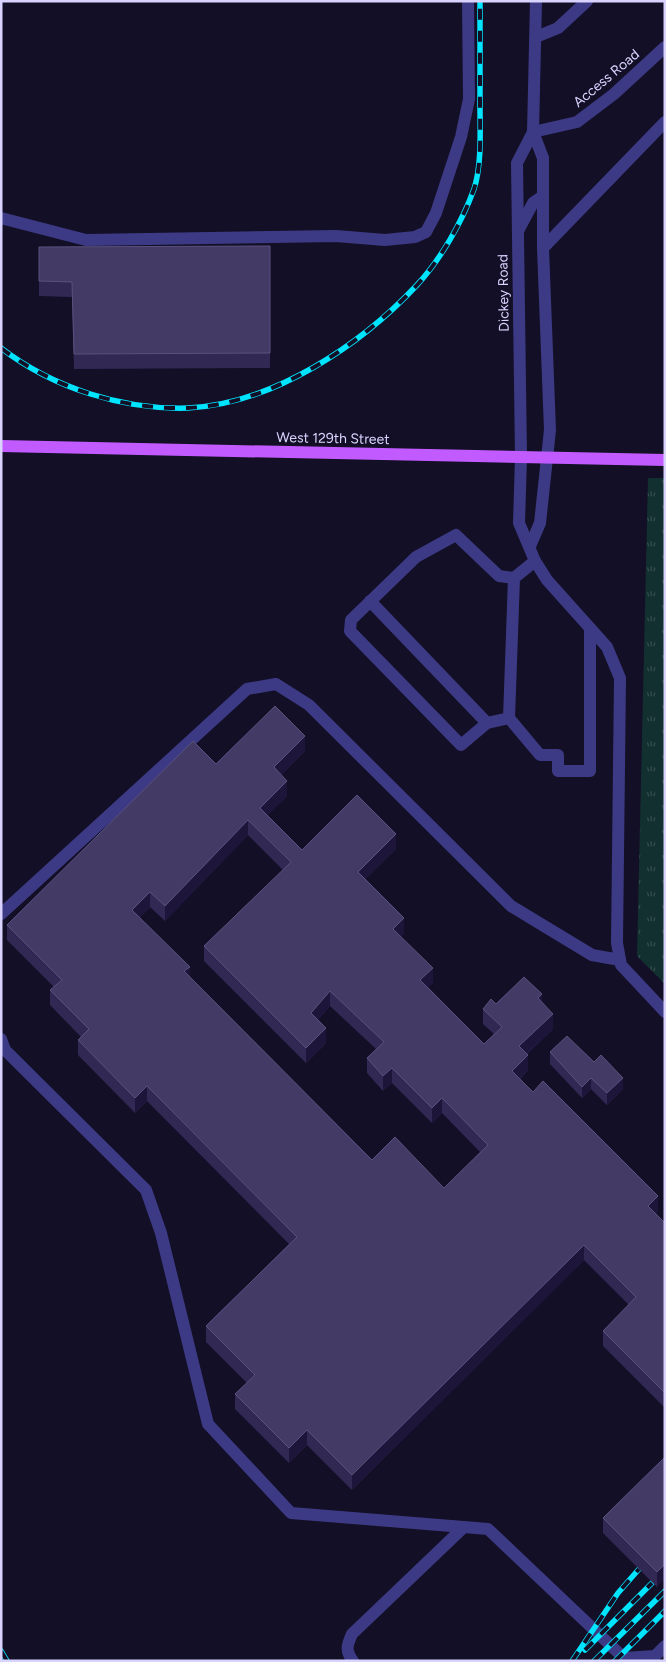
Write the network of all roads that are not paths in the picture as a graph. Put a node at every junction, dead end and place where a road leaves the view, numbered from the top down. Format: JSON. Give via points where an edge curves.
{"nodes":[{"id":1,"x":468,"y":1,"type":"edge"},
{"id":2,"x":536,"y":1,"type":"edge"},
{"id":3,"x":587,"y":1,"type":"edge"},
{"id":4,"x":536,"y":37,"type":"junction"},
{"id":5,"x":665,"y":48,"type":"edge"},
{"id":6,"x":665,"y":122,"type":"edge"},
{"id":7,"x":533,"y":132,"type":"junction"},
{"id":8,"x":543,"y":196,"type":"junction"},
{"id":9,"x":1,"y":218,"type":"edge"},
{"id":10,"x":517,"y":233,"type":"junction"},
{"id":11,"x":543,"y":248,"type":"junction"},
{"id":12,"x":1,"y":446,"type":"edge"},
{"id":13,"x":521,"y":457,"type":"junction"},
{"id":14,"x":548,"y":457,"type":"junction"},
{"id":15,"x":665,"y":460,"type":"edge"},
{"id":16,"x":530,"y":546,"type":"junction"},
{"id":17,"x":535,"y":561,"type":"junction"},
{"id":18,"x":514,"y":578,"type":"junction"},
{"id":19,"x":370,"y":601,"type":"junction"},
{"id":20,"x":590,"y":628,"type":"junction"},
{"id":21,"x":509,"y":718,"type":"junction"},
{"id":22,"x":487,"y":723,"type":"junction"},
{"id":23,"x":1,"y":914,"type":"edge"},
{"id":24,"x":620,"y":960,"type":"junction"},
{"id":25,"x":665,"y":1012,"type":"edge"},
{"id":26,"x":1,"y":1039,"type":"edge"},
{"id":27,"x":464,"y":1527,"type":"junction"},
{"id":28,"x":665,"y":1646,"type":"edge"},
{"id":29,"x":653,"y":1659,"type":"edge"},
{"id":30,"x":353,"y":1661,"type":"edge"}],
"edges":[{"from":1,"to":9,"type":"street","via":[[469,99],[461,137],[436,213],[426,232],[415,237],[385,240],[336,236],[86,240]]},
{"from":2,"to":4,"type":"street","name":"Dickey Road"},
{"from":3,"to":4,"type":"street","via":[[558,28]]},
{"from":4,"to":7,"type":"street","name":"Dickey Road"},
{"from":5,"to":7,"type":"street","name":"Access Road","via":[[577,122]]},
{"from":6,"to":11,"type":"street"},
{"from":7,"to":8,"type":"street","name":"Dickey Road","via":[[543,158]]},
{"from":7,"to":10,"type":"street","name":"Dickey Road","via":[[516,163]]},
{"from":8,"to":10,"type":"street","via":[[533,203]]},
{"from":8,"to":11,"type":"street","name":"Dickey Road"},
{"from":10,"to":13,"type":"street","name":"Dickey Road"},
{"from":11,"to":14,"type":"street","name":"Dickey Road","via":[[550,430]]},
{"from":12,"to":13,"type":"main road","name":"West 129th Street"},
{"from":13,"to":14,"type":"main road","name":"West 129th Street"},
{"from":13,"to":16,"type":"street","name":"Dickey Road","via":[[519,523]]},
{"from":14,"to":15,"type":"main road","name":"West 129th Street"},
{"from":14,"to":16,"type":"street","name":"Dickey Road","via":[[540,522]]},
{"from":16,"to":17,"type":"street","name":"Dickey Road"},
{"from":17,"to":18,"type":"street"},
{"from":17,"to":20,"type":"street","name":"Dickey Road","via":[[547,580]]},
{"from":18,"to":19,"type":"street","via":[[499,576],[456,535],[416,557]]},
{"from":18,"to":21,"type":"street"},
{"from":19,"to":22,"type":"street"},
{"from":19,"to":22,"type":"street","via":[[350,620],[350,631],[461,745]]},
{"from":20,"to":21,"type":"street","via":[[590,771],[558,771],[558,756],[540,755]]},
{"from":20,"to":24,"type":"street","name":"Dickey Road","via":[[607,647],[620,678],[617,943]]},
{"from":21,"to":22,"type":"street"},
{"from":23,"to":24,"type":"street","via":[[247,689],[276,684],[309,705],[511,906],[592,954]]},
{"from":24,"to":25,"type":"street","via":[[636,983]]},
{"from":26,"to":27,"type":"street","via":[[5,1050],[146,1190],[161,1233],[208,1424],[291,1512]]},
{"from":27,"to":29,"type":"street","via":[[488,1529],[624,1658]]},
{"from":27,"to":30,"type":"street","via":[[352,1634],[347,1645],[348,1655]]},
{"from":28,"to":29,"type":"street"}]}
